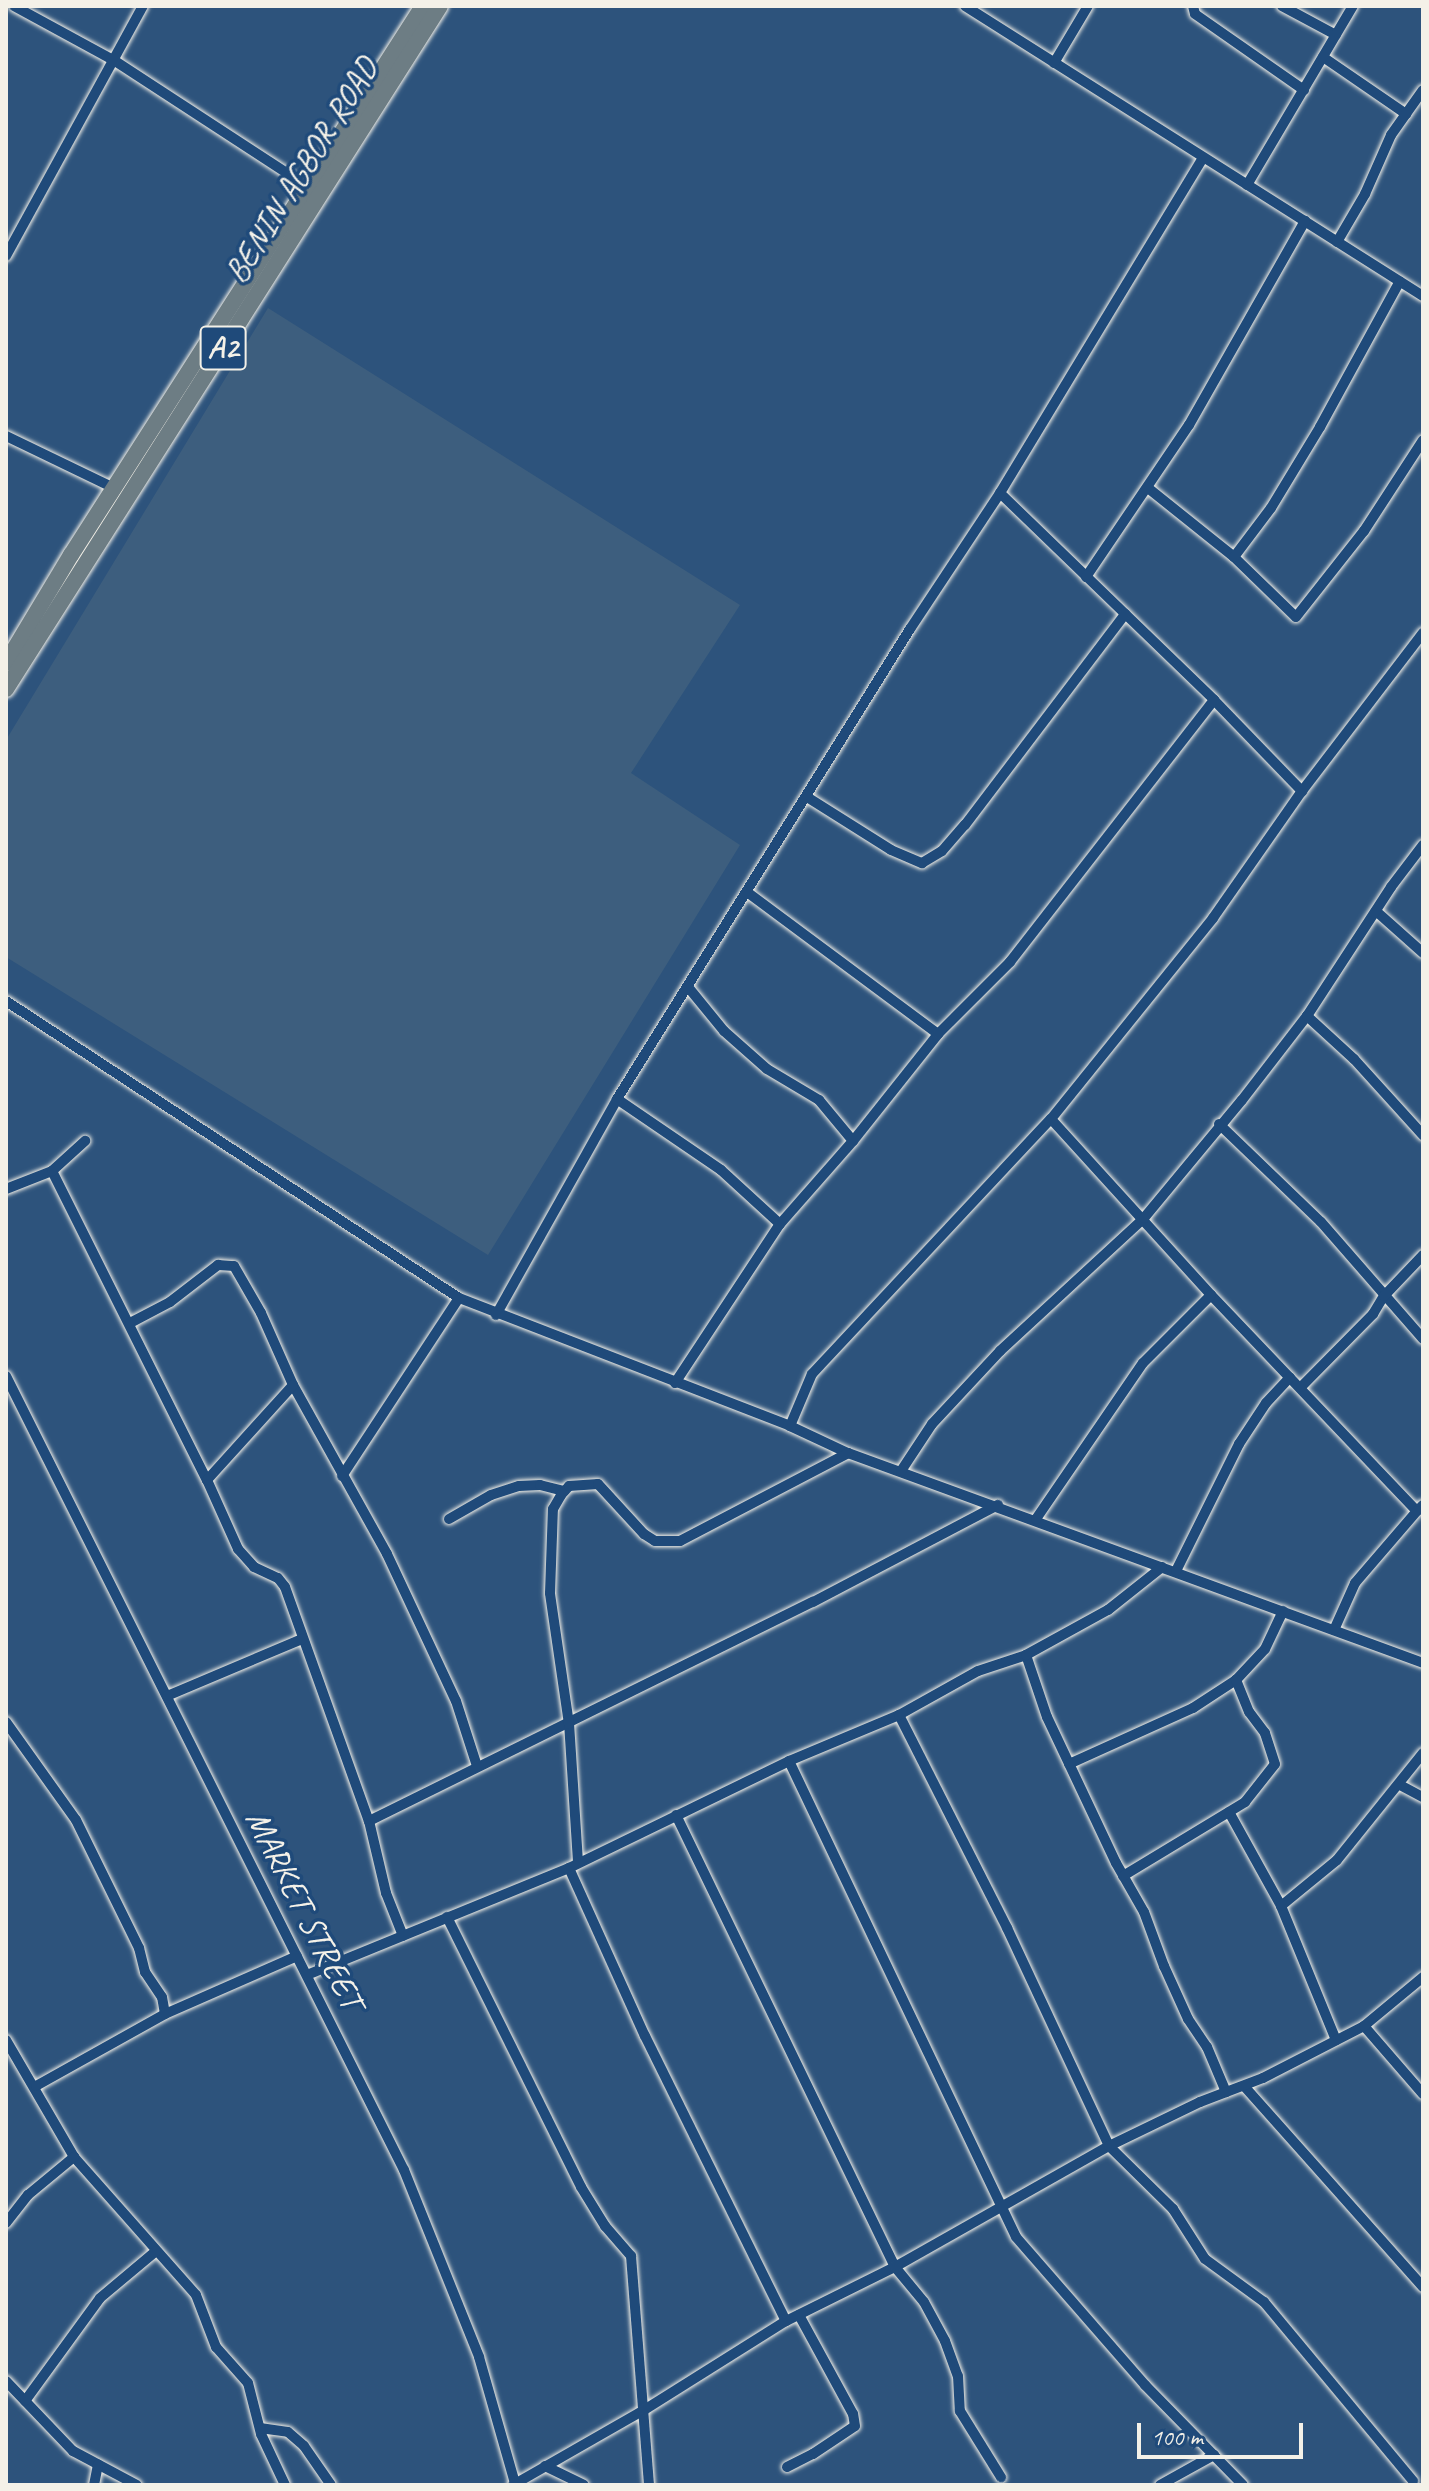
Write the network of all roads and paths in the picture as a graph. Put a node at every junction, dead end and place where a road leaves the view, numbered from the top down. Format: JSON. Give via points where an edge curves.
{"nodes":[{"id":1,"x":14,"y":6,"type":"edge"},
{"id":2,"x":143,"y":6,"type":"edge"},
{"id":3,"x":423,"y":6,"type":"edge"},
{"id":4,"x":440,"y":6,"type":"edge"},
{"id":5,"x":965,"y":6,"type":"edge"},
{"id":6,"x":1088,"y":6,"type":"edge"},
{"id":7,"x":1193,"y":6,"type":"edge"},
{"id":8,"x":1282,"y":6,"type":"edge"},
{"id":9,"x":1353,"y":6,"type":"edge"},
{"id":10,"x":1336,"y":35,"type":"junction"},
{"id":11,"x":1323,"y":57,"type":"junction"},
{"id":12,"x":115,"y":61,"type":"junction"},
{"id":13,"x":1054,"y":63,"type":"junction"},
{"id":14,"x":1304,"y":90,"type":"junction"},
{"id":15,"x":1423,"y":90,"type":"edge"},
{"id":16,"x":1406,"y":114,"type":"junction"},
{"id":17,"x":1203,"y":158,"type":"junction"},
{"id":18,"x":1247,"y":185,"type":"junction"},
{"id":19,"x":308,"y":187,"type":"junction"},
{"id":20,"x":1305,"y":221,"type":"junction"},
{"id":21,"x":1337,"y":242,"type":"junction"},
{"id":22,"x":6,"y":256,"type":"edge"},
{"id":23,"x":1400,"y":281,"type":"junction"},
{"id":24,"x":1423,"y":296,"type":"edge"},
{"id":25,"x":6,"y":436,"type":"edge"},
{"id":26,"x":1423,"y":440,"type":"edge"},
{"id":27,"x":114,"y":488,"type":"junction"},
{"id":28,"x":1148,"y":488,"type":"junction"},
{"id":29,"x":1000,"y":493,"type":"junction"},
{"id":30,"x":1234,"y":557,"type":"junction"},
{"id":31,"x":1086,"y":577,"type":"junction"},
{"id":32,"x":1125,"y":614,"type":"junction"},
{"id":33,"x":1423,"y":633,"type":"edge"},
{"id":34,"x":6,"y":663,"type":"edge"},
{"id":35,"x":6,"y":689,"type":"edge"},
{"id":36,"x":1214,"y":700,"type":"junction"},
{"id":37,"x":1302,"y":791,"type":"junction"},
{"id":38,"x":807,"y":797,"type":"junction"},
{"id":39,"x":1423,"y":845,"type":"edge"},
{"id":40,"x":747,"y":892,"type":"junction"},
{"id":41,"x":1376,"y":911,"type":"junction"},
{"id":42,"x":1423,"y":953,"type":"edge"},
{"id":43,"x":688,"y":987,"type":"junction"},
{"id":44,"x":6,"y":1001,"type":"edge"},
{"id":45,"x":1307,"y":1016,"type":"junction"},
{"id":46,"x":938,"y":1034,"type":"junction"},
{"id":47,"x":617,"y":1099,"type":"junction"},
{"id":48,"x":1051,"y":1119,"type":"junction"},
{"id":49,"x":1219,"y":1124,"type":"junction"},
{"id":50,"x":1423,"y":1135,"type":"edge"},
{"id":51,"x":85,"y":1141,"type":"dead end"},
{"id":52,"x":853,"y":1141,"type":"junction"},
{"id":53,"x":52,"y":1171,"type":"junction"},
{"id":54,"x":6,"y":1189,"type":"edge"},
{"id":55,"x":1144,"y":1218,"type":"junction"},
{"id":56,"x":780,"y":1224,"type":"junction"},
{"id":57,"x":1423,"y":1255,"type":"edge"},
{"id":58,"x":1211,"y":1295,"type":"junction"},
{"id":59,"x":1384,"y":1296,"type":"junction"},
{"id":60,"x":459,"y":1298,"type":"junction"},
{"id":61,"x":496,"y":1315,"type":"junction"},
{"id":62,"x":130,"y":1323,"type":"junction"},
{"id":63,"x":1423,"y":1339,"type":"edge"},
{"id":64,"x":6,"y":1376,"type":"edge"},
{"id":65,"x":1290,"y":1377,"type":"junction"},
{"id":66,"x":675,"y":1383,"type":"junction"},
{"id":67,"x":293,"y":1385,"type":"junction"},
{"id":68,"x":1301,"y":1387,"type":"junction"},
{"id":69,"x":790,"y":1426,"type":"junction"},
{"id":70,"x":848,"y":1453,"type":"junction"},
{"id":71,"x":901,"y":1471,"type":"junction"},
{"id":72,"x":342,"y":1476,"type":"junction"},
{"id":73,"x":207,"y":1480,"type":"junction"},
{"id":74,"x":564,"y":1491,"type":"junction"},
{"id":75,"x":998,"y":1505,"type":"junction"},
{"id":76,"x":1420,"y":1508,"type":"edge"},
{"id":77,"x":449,"y":1519,"type":"dead end"},
{"id":78,"x":1036,"y":1519,"type":"junction"},
{"id":79,"x":1162,"y":1567,"type":"junction"},
{"id":80,"x":1176,"y":1571,"type":"junction"},
{"id":81,"x":1283,"y":1611,"type":"junction"},
{"id":82,"x":1334,"y":1630,"type":"junction"},
{"id":83,"x":302,"y":1639,"type":"junction"},
{"id":84,"x":1026,"y":1655,"type":"junction"},
{"id":85,"x":1423,"y":1663,"type":"edge"},
{"id":86,"x":1236,"y":1680,"type":"junction"},
{"id":87,"x":167,"y":1696,"type":"junction"},
{"id":88,"x":899,"y":1715,"type":"junction"},
{"id":89,"x":6,"y":1722,"type":"edge"},
{"id":90,"x":569,"y":1724,"type":"junction"},
{"id":91,"x":1423,"y":1753,"type":"edge"},
{"id":92,"x":789,"y":1761,"type":"junction"},
{"id":93,"x":1069,"y":1764,"type":"junction"},
{"id":94,"x":477,"y":1766,"type":"junction"},
{"id":95,"x":1400,"y":1785,"type":"junction"},
{"id":96,"x":1423,"y":1797,"type":"edge"},
{"id":97,"x":1229,"y":1812,"type":"junction"},
{"id":98,"x":676,"y":1815,"type":"junction"},
{"id":99,"x":369,"y":1821,"type":"junction"},
{"id":100,"x":574,"y":1865,"type":"junction"},
{"id":101,"x":1123,"y":1876,"type":"junction"},
{"id":102,"x":1281,"y":1906,"type":"junction"},
{"id":103,"x":447,"y":1917,"type":"junction"},
{"id":104,"x":403,"y":1936,"type":"junction"},
{"id":105,"x":297,"y":1956,"type":"junction"},
{"id":106,"x":307,"y":1975,"type":"junction"},
{"id":107,"x":1423,"y":1977,"type":"edge"},
{"id":108,"x":165,"y":2014,"type":"junction"},
{"id":109,"x":1364,"y":2026,"type":"junction"},
{"id":110,"x":6,"y":2040,"type":"edge"},
{"id":111,"x":1336,"y":2040,"type":"junction"},
{"id":112,"x":36,"y":2086,"type":"junction"},
{"id":113,"x":1244,"y":2086,"type":"junction"},
{"id":114,"x":1226,"y":2092,"type":"junction"},
{"id":115,"x":1423,"y":2094,"type":"edge"},
{"id":116,"x":1109,"y":2146,"type":"junction"},
{"id":117,"x":74,"y":2157,"type":"junction"},
{"id":118,"x":1001,"y":2209,"type":"junction"},
{"id":119,"x":6,"y":2223,"type":"edge"},
{"id":120,"x":156,"y":2251,"type":"junction"},
{"id":121,"x":895,"y":2267,"type":"junction"},
{"id":122,"x":1423,"y":2287,"type":"edge"},
{"id":123,"x":799,"y":2315,"type":"junction"},
{"id":124,"x":786,"y":2321,"type":"junction"},
{"id":125,"x":6,"y":2381,"type":"edge"},
{"id":126,"x":25,"y":2401,"type":"junction"},
{"id":127,"x":644,"y":2410,"type":"junction"},
{"id":128,"x":260,"y":2428,"type":"junction"},
{"id":129,"x":1214,"y":2455,"type":"junction"},
{"id":130,"x":98,"y":2464,"type":"junction"},
{"id":131,"x":545,"y":2466,"type":"junction"},
{"id":132,"x":787,"y":2467,"type":"dead end"},
{"id":133,"x":1001,"y":2477,"type":"dead end"},
{"id":134,"x":1413,"y":2481,"type":"dead end"},
{"id":135,"x":514,"y":2484,"type":"edge"},
{"id":136,"x":94,"y":2485,"type":"edge"},
{"id":137,"x":137,"y":2485,"type":"edge"},
{"id":138,"x":285,"y":2485,"type":"edge"},
{"id":139,"x":331,"y":2485,"type":"edge"},
{"id":140,"x":584,"y":2485,"type":"edge"},
{"id":141,"x":649,"y":2485,"type":"edge"},
{"id":142,"x":1160,"y":2485,"type":"edge"},
{"id":143,"x":1243,"y":2485,"type":"edge"}],
"edges":[{"from":1,"to":12,"type":"street"},
{"from":2,"to":12,"type":"street"},
{"from":3,"to":19,"type":"highway","name":"BENIN AGBOR ROAD","number":"A2"},
{"from":4,"to":35,"type":"highway","name":"BENIN AGBOR ROAD","number":"A2"},
{"from":5,"to":13,"type":"street"},
{"from":6,"to":13,"type":"street"},
{"from":7,"to":14,"type":"street","via":[[1193,13]]},
{"from":8,"to":10,"type":"street"},
{"from":9,"to":10,"type":"street"},
{"from":10,"to":11,"type":"street"},
{"from":11,"to":14,"type":"street"},
{"from":11,"to":16,"type":"street"},
{"from":12,"to":19,"type":"street"},
{"from":12,"to":22,"type":"street"},
{"from":13,"to":17,"type":"street"},
{"from":14,"to":18,"type":"street"},
{"from":15,"to":16,"type":"street"},
{"from":16,"to":21,"type":"street"},
{"from":17,"to":18,"type":"street"},
{"from":17,"to":29,"type":"street"},
{"from":18,"to":20,"type":"street"},
{"from":19,"to":27,"type":"highway","name":"BENIN AGBOR ROAD","number":"A2"},
{"from":20,"to":21,"type":"street"},
{"from":20,"to":28,"type":"street"},
{"from":21,"to":23,"type":"street"},
{"from":23,"to":24,"type":"street"},
{"from":23,"to":30,"type":"street","via":[[1320,427]]},
{"from":25,"to":27,"type":"street"},
{"from":26,"to":30,"type":"street","via":[[1364,531],[1296,617]]},
{"from":27,"to":34,"type":"highway","name":"BENIN AGBOR ROAD","number":"A2"},
{"from":28,"to":30,"type":"street"},
{"from":28,"to":31,"type":"street"},
{"from":29,"to":31,"type":"street"},
{"from":29,"to":38,"type":"street"},
{"from":31,"to":32,"type":"street"},
{"from":32,"to":36,"type":"street"},
{"from":32,"to":38,"type":"street","via":[[965,825],[942,851],[922,863],[891,850]]},
{"from":33,"to":37,"type":"street"},
{"from":36,"to":37,"type":"street"},
{"from":36,"to":46,"type":"street","via":[[1010,962]]},
{"from":37,"to":48,"type":"street","via":[[1213,918]]},
{"from":38,"to":40,"type":"street"},
{"from":39,"to":41,"type":"street"},
{"from":40,"to":43,"type":"street"},
{"from":40,"to":46,"type":"street"},
{"from":41,"to":42,"type":"street"},
{"from":41,"to":45,"type":"street"},
{"from":43,"to":47,"type":"street"},
{"from":43,"to":52,"type":"street","via":[[724,1031],[767,1069],[819,1100]]},
{"from":44,"to":60,"type":"street"},
{"from":45,"to":49,"type":"street"},
{"from":45,"to":50,"type":"street"},
{"from":46,"to":52,"type":"street"},
{"from":47,"to":56,"type":"street","via":[[721,1170]]},
{"from":47,"to":61,"type":"street"},
{"from":48,"to":55,"type":"street"},
{"from":48,"to":69,"type":"street","via":[[812,1374]]},
{"from":49,"to":55,"type":"street"},
{"from":49,"to":59,"type":"street","via":[[1321,1222]]},
{"from":51,"to":53,"type":"street"},
{"from":52,"to":56,"type":"street"},
{"from":53,"to":54,"type":"street"},
{"from":53,"to":62,"type":"street"},
{"from":55,"to":58,"type":"street"},
{"from":55,"to":71,"type":"street","via":[[1000,1351],[932,1424]]},
{"from":56,"to":66,"type":"street"},
{"from":57,"to":59,"type":"street"},
{"from":58,"to":65,"type":"street"},
{"from":58,"to":78,"type":"street","via":[[1143,1363]]},
{"from":59,"to":63,"type":"street"},
{"from":59,"to":68,"type":"street","via":[[1373,1314]]},
{"from":60,"to":61,"type":"street"},
{"from":60,"to":72,"type":"street"},
{"from":61,"to":66,"type":"street"},
{"from":62,"to":67,"type":"street","via":[[226,1263],[234,1266]]},
{"from":62,"to":73,"type":"street"},
{"from":64,"to":87,"type":"street","name":"MARKET STREET"},
{"from":65,"to":68,"type":"street"},
{"from":65,"to":80,"type":"street","via":[[1239,1444]]},
{"from":66,"to":69,"type":"street"},
{"from":67,"to":72,"type":"street"},
{"from":67,"to":73,"type":"street"},
{"from":68,"to":76,"type":"street"},
{"from":69,"to":70,"type":"street"},
{"from":70,"to":71,"type":"street"},
{"from":70,"to":74,"type":"street","via":[[680,1541],[655,1541],[644,1534],[598,1484]]},
{"from":71,"to":75,"type":"street"},
{"from":72,"to":94,"type":"street","via":[[387,1554],[456,1701]]},
{"from":73,"to":83,"type":"street","via":[[238,1549],[285,1587]]},
{"from":74,"to":77,"type":"street","via":[[519,1486]]},
{"from":74,"to":90,"type":"street","via":[[553,1509],[550,1593]]},
{"from":75,"to":78,"type":"street"},
{"from":75,"to":90,"type":"street"},
{"from":76,"to":82,"type":"street","via":[[1355,1583]]},
{"from":78,"to":79,"type":"street"},
{"from":79,"to":80,"type":"street"},
{"from":79,"to":84,"type":"street","via":[[1108,1610]]},
{"from":80,"to":81,"type":"street"},
{"from":81,"to":82,"type":"street"},
{"from":81,"to":86,"type":"street","via":[[1265,1649]]},
{"from":82,"to":85,"type":"street"},
{"from":83,"to":87,"type":"street"},
{"from":83,"to":99,"type":"street"},
{"from":84,"to":88,"type":"street","via":[[978,1671]]},
{"from":84,"to":93,"type":"street"},
{"from":86,"to":93,"type":"street","via":[[1193,1708]]},
{"from":86,"to":97,"type":"street","via":[[1275,1764],[1245,1802]]},
{"from":87,"to":105,"type":"street","name":"MARKET STREET"},
{"from":88,"to":92,"type":"street"},
{"from":88,"to":116,"type":"street"},
{"from":89,"to":108,"type":"street","via":[[76,1820],[145,1972],[162,1997]]},
{"from":90,"to":94,"type":"street"},
{"from":90,"to":100,"type":"street"},
{"from":91,"to":95,"type":"street"},
{"from":92,"to":98,"type":"street"},
{"from":92,"to":118,"type":"street"},
{"from":93,"to":101,"type":"street"},
{"from":94,"to":99,"type":"street"},
{"from":95,"to":96,"type":"street"},
{"from":95,"to":102,"type":"street","via":[[1337,1860]]},
{"from":97,"to":101,"type":"street"},
{"from":97,"to":102,"type":"street"},
{"from":98,"to":100,"type":"street"},
{"from":98,"to":121,"type":"street"},
{"from":99,"to":104,"type":"street","via":[[386,1893]]},
{"from":100,"to":103,"type":"street"},
{"from":100,"to":124,"type":"street","via":[[645,2036]]},
{"from":101,"to":114,"type":"street"},
{"from":102,"to":111,"type":"street"},
{"from":103,"to":104,"type":"street"},
{"from":103,"to":127,"type":"street","via":[[581,2187],[631,2256]]},
{"from":104,"to":106,"type":"street"},
{"from":105,"to":106,"type":"street","name":"MARKET STREET"},
{"from":105,"to":108,"type":"street"},
{"from":106,"to":135,"type":"street","name":"MARKET STREET","via":[[437,2248],[479,2357]]},
{"from":107,"to":109,"type":"street"},
{"from":108,"to":112,"type":"street"},
{"from":109,"to":111,"type":"street"},
{"from":109,"to":115,"type":"street"},
{"from":110,"to":112,"type":"street"},
{"from":111,"to":113,"type":"street"},
{"from":112,"to":117,"type":"street"},
{"from":113,"to":114,"type":"street"},
{"from":113,"to":122,"type":"street"},
{"from":114,"to":116,"type":"street"},
{"from":116,"to":118,"type":"street"},
{"from":116,"to":134,"type":"street","via":[[1173,2209],[1205,2259],[1264,2302]]},
{"from":117,"to":119,"type":"street","via":[[28,2195]]},
{"from":117,"to":120,"type":"street"},
{"from":118,"to":121,"type":"street"},
{"from":118,"to":129,"type":"street","via":[[1025,2249]]},
{"from":120,"to":126,"type":"street","via":[[100,2298]]},
{"from":120,"to":128,"type":"street","via":[[196,2295],[216,2347],[248,2383]]},
{"from":121,"to":123,"type":"street"},
{"from":121,"to":133,"type":"street","via":[[924,2302],[945,2341],[958,2376],[960,2411]]},
{"from":123,"to":124,"type":"street"},
{"from":123,"to":132,"type":"street","via":[[855,2426]]},
{"from":124,"to":127,"type":"street"},
{"from":125,"to":126,"type":"street"},
{"from":126,"to":130,"type":"street","via":[[73,2451]]},
{"from":127,"to":131,"type":"street"},
{"from":127,"to":141,"type":"street"},
{"from":128,"to":138,"type":"street"},
{"from":128,"to":139,"type":"street","via":[[288,2432]]},
{"from":129,"to":142,"type":"street"},
{"from":129,"to":143,"type":"street"},
{"from":130,"to":136,"type":"street"},
{"from":130,"to":137,"type":"street"},
{"from":131,"to":135,"type":"street"},
{"from":131,"to":140,"type":"street"}]}
